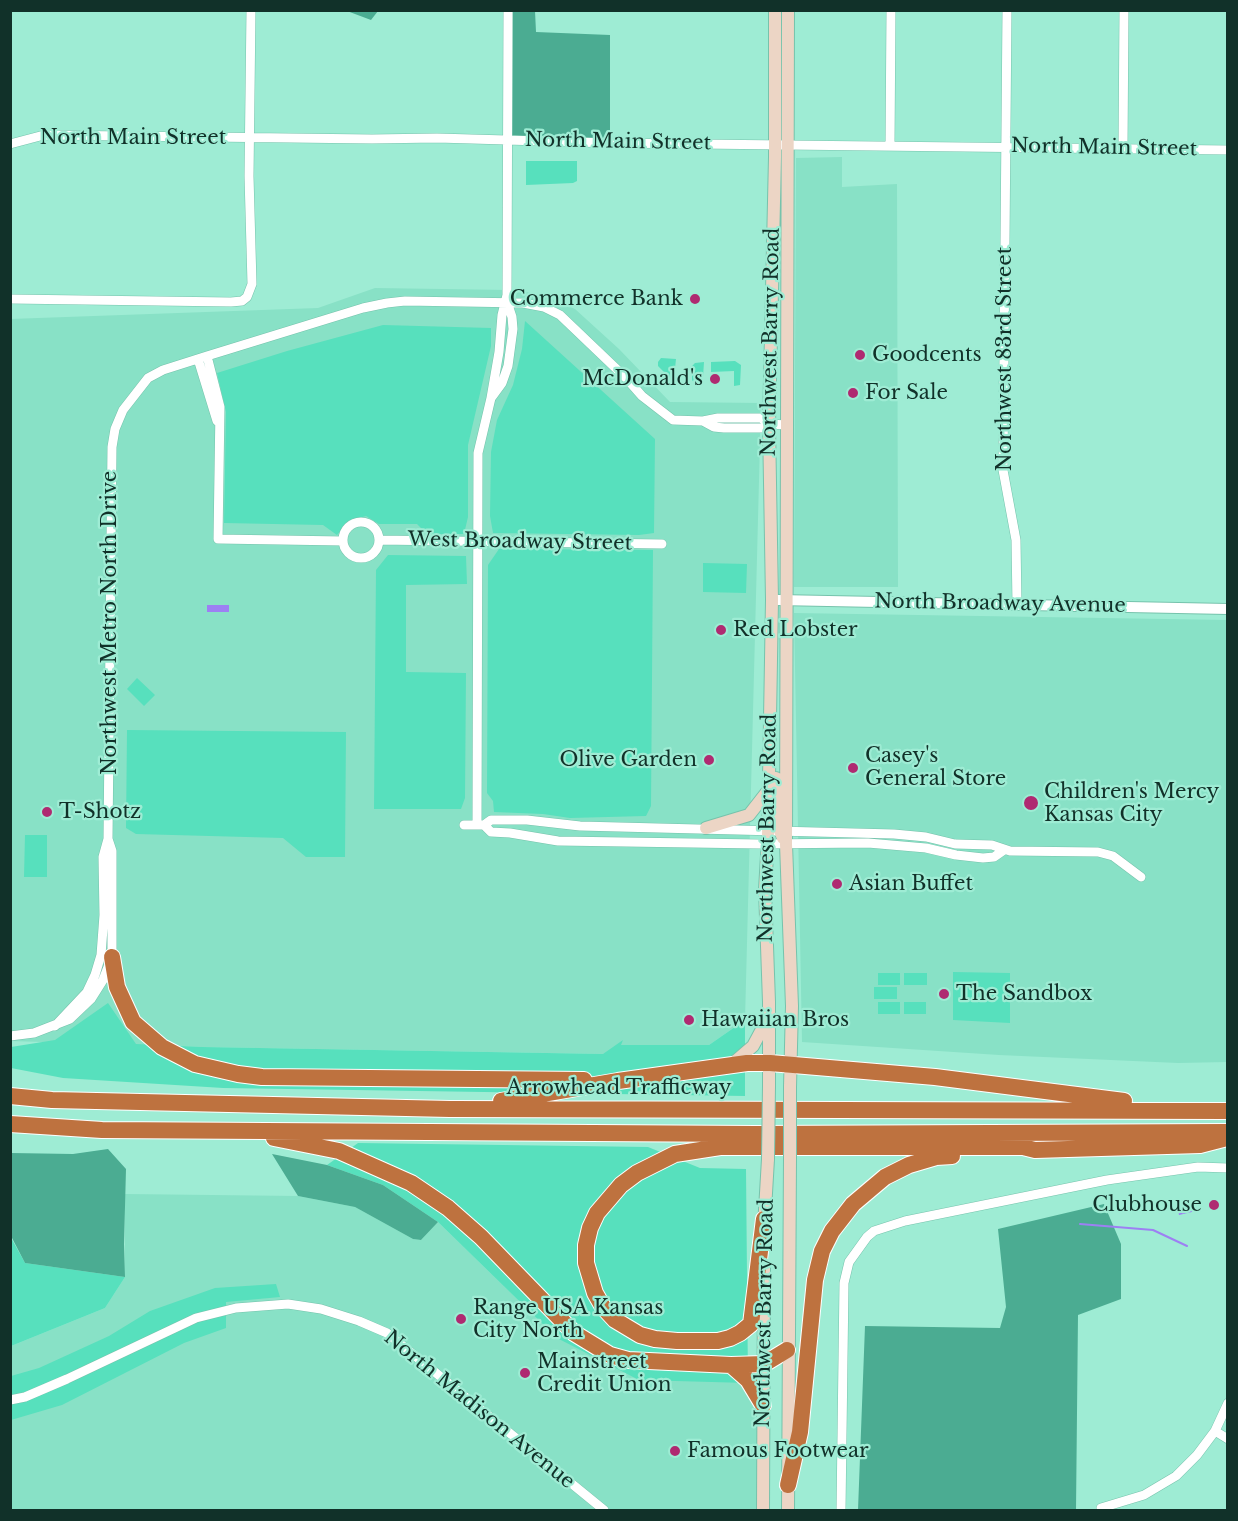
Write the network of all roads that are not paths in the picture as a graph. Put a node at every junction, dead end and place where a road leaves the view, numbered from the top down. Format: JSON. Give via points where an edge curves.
{"nodes":[{"id":1,"x":250,"y":10,"type":"edge"},
{"id":2,"x":508,"y":10,"type":"edge"},
{"id":3,"x":775,"y":10,"type":"edge"},
{"id":4,"x":788,"y":10,"type":"edge"},
{"id":5,"x":891,"y":10,"type":"edge"},
{"id":6,"x":1007,"y":10,"type":"edge"},
{"id":7,"x":1124,"y":10,"type":"edge"},
{"id":8,"x":250,"y":138,"type":"junction"},
{"id":9,"x":509,"y":141,"type":"junction"},
{"id":10,"x":10,"y":144,"type":"edge"},
{"id":11,"x":781,"y":145,"type":"junction"},
{"id":12,"x":890,"y":145,"type":"junction"},
{"id":13,"x":1007,"y":147,"type":"junction"},
{"id":14,"x":1123,"y":148,"type":"junction"},
{"id":15,"x":1227,"y":150,"type":"edge"},
{"id":16,"x":10,"y":299,"type":"edge"},
{"id":17,"x":507,"y":302,"type":"junction"},
{"id":18,"x":202,"y":358,"type":"junction"},
{"id":19,"x":769,"y":424,"type":"junction"},
{"id":20,"x":787,"y":425,"type":"junction"},
{"id":21,"x":379,"y":540,"type":"junction"},
{"id":22,"x":343,"y":541,"type":"junction"},
{"id":23,"x":477,"y":541,"type":"junction"},
{"id":24,"x":662,"y":544,"type":"dead end"},
{"id":25,"x":772,"y":600,"type":"junction"},
{"id":26,"x":786,"y":600,"type":"junction"},
{"id":27,"x":1017,"y":605,"type":"junction"},
{"id":28,"x":1227,"y":609,"type":"edge"},
{"id":29,"x":768,"y":748,"type":"junction"},
{"id":30,"x":768,"y":791,"type":"junction"},
{"id":31,"x":464,"y":825,"type":"dead end"},
{"id":32,"x":481,"y":825,"type":"junction"},
{"id":33,"x":706,"y":828,"type":"junction"},
{"id":34,"x":777,"y":836,"type":"junction"},
{"id":35,"x":1141,"y":877,"type":"dead end"},
{"id":36,"x":107,"y":956,"type":"junction"},
{"id":37,"x":769,"y":1014,"type":"junction"},
{"id":38,"x":10,"y":1036,"type":"edge"},
{"id":39,"x":770,"y":1063,"type":"junction"},
{"id":40,"x":790,"y":1064,"type":"junction"},
{"id":41,"x":730,"y":1066,"type":"junction"},
{"id":42,"x":618,"y":1081,"type":"junction"},
{"id":43,"x":10,"y":1096,"type":"edge"},
{"id":44,"x":450,"y":1109,"type":"junction"},
{"id":45,"x":1188,"y":1110,"type":"junction"},
{"id":46,"x":1227,"y":1110,"type":"edge"},
{"id":47,"x":10,"y":1124,"type":"edge"},
{"id":48,"x":235,"y":1131,"type":"junction"},
{"id":49,"x":1227,"y":1132,"type":"edge"},
{"id":50,"x":1227,"y":1138,"type":"edge"},
{"id":51,"x":1035,"y":1150,"type":"junction"},
{"id":52,"x":1226,"y":1167,"type":"edge"},
{"id":53,"x":764,"y":1219,"type":"junction"},
{"id":54,"x":788,"y":1350,"type":"junction"},
{"id":55,"x":764,"y":1364,"type":"junction"},
{"id":56,"x":731,"y":1365,"type":"junction"},
{"id":57,"x":10,"y":1400,"type":"edge"},
{"id":58,"x":1227,"y":1403,"type":"edge"},
{"id":59,"x":763,"y":1405,"type":"junction"},
{"id":60,"x":1215,"y":1431,"type":"junction"},
{"id":61,"x":1227,"y":1439,"type":"edge"},
{"id":62,"x":788,"y":1485,"type":"junction"},
{"id":63,"x":1101,"y":1508,"type":"dead end"},
{"id":64,"x":604,"y":1510,"type":"edge"},
{"id":65,"x":763,"y":1510,"type":"edge"},
{"id":66,"x":788,"y":1510,"type":"edge"},
{"id":67,"x":841,"y":1510,"type":"edge"}],
"edges":[{"from":1,"to":8,"type":"street"},
{"from":2,"to":9,"type":"street"},
{"from":3,"to":11,"type":"main road"},
{"from":4,"to":11,"type":"main road"},
{"from":5,"to":12,"type":"street"},
{"from":6,"to":13,"type":"street","name":"Northwest 83rd Street"},
{"from":7,"to":14,"type":"street"},
{"from":8,"to":9,"type":"street","name":"North Main Street"},
{"from":8,"to":10,"type":"street","name":"North Main Street","via":[[44,135]]},
{"from":8,"to":16,"type":"street","via":[[252,284],[243,301]]},
{"from":9,"to":11,"type":"street","name":"North Main Street"},
{"from":9,"to":17,"type":"street"},
{"from":11,"to":12,"type":"street","name":"North Main Street"},
{"from":11,"to":19,"type":"main road","name":"Northwest Barry Road"},
{"from":11,"to":20,"type":"main road","name":"Northwest Barry Road"},
{"from":12,"to":13,"type":"street","name":"North Main Street"},
{"from":13,"to":14,"type":"street","name":"North Main Street"},
{"from":13,"to":27,"type":"street","name":"Northwest 83rd Street","via":[[1003,471],[1016,540]]},
{"from":14,"to":15,"type":"street","name":"North Main Street"},
{"from":17,"to":18,"type":"street","via":[[387,303]]},
{"from":17,"to":19,"type":"street","via":[[544,307],[560,315],[666,417],[703,421],[761,418]]},
{"from":17,"to":23,"type":"street","via":[[478,453]]},
{"from":18,"to":22,"type":"street","via":[[220,407],[218,539]]},
{"from":18,"to":36,"type":"street","name":"Northwest Metro North Drive","via":[[148,378],[123,410],[116,429],[111,467],[108,839],[112,851]]},
{"from":19,"to":20,"type":"street"},
{"from":19,"to":25,"type":"main road","name":"Northwest Barry Road"},
{"from":20,"to":26,"type":"main road","name":"Northwest Barry Road"},
{"from":21,"to":22,"type":"street","via":[[375,551],[361,558],[350,554]]},
{"from":21,"to":22,"type":"street","via":[[374,527],[361,522],[348,528]]},
{"from":21,"to":23,"type":"street","name":"West Broadway Street"},
{"from":23,"to":24,"type":"street","name":"West Broadway Street"},
{"from":23,"to":32,"type":"street"},
{"from":25,"to":26,"type":"street","name":"North Broadway Avenue"},
{"from":25,"to":29,"type":"main road","name":"Northwest Barry Road"},
{"from":26,"to":27,"type":"street","name":"North Broadway Avenue"},
{"from":26,"to":34,"type":"main road","name":"Northwest Barry Road"},
{"from":27,"to":28,"type":"street","name":"North Broadway Avenue"},
{"from":29,"to":30,"type":"main road","name":"Northwest Barry Road"},
{"from":29,"to":34,"type":"main road","via":[[775,765]]},
{"from":30,"to":33,"type":"main road","via":[[749,815]]},
{"from":30,"to":34,"type":"main road","name":"Northwest Barry Road"},
{"from":31,"to":32,"type":"street"},
{"from":32,"to":33,"type":"street","via":[[503,820]]},
{"from":32,"to":34,"type":"street","via":[[491,832],[558,841],[660,843]]},
{"from":33,"to":34,"type":"street"},
{"from":34,"to":35,"type":"street","via":[[891,844],[983,858],[1004,850],[1098,852],[1113,856]]},
{"from":34,"to":37,"type":"main road","name":"Northwest Barry Road","via":[[765,890]]},
{"from":34,"to":40,"type":"main road","name":"Northwest Barry Road","via":[[792,1006]]},
{"from":36,"to":38,"type":"street","via":[[103,980],[91,999],[70,1019],[34,1033]]},
{"from":36,"to":42,"type":"highway","via":[[125,1006],[148,1036],[195,1064],[227,1072],[262,1077]]},
{"from":37,"to":39,"type":"main road","name":"Northwest Barry Road"},
{"from":37,"to":41,"type":"main road","via":[[753,1046]]},
{"from":39,"to":40,"type":"highway"},
{"from":39,"to":41,"type":"highway"},
{"from":39,"to":53,"type":"main road","name":"Northwest Barry Road","bridge":true},
{"from":40,"to":45,"type":"highway","via":[[935,1077]]},
{"from":40,"to":54,"type":"main road","name":"Northwest Barry Road","bridge":true},
{"from":41,"to":42,"type":"highway"},
{"from":42,"to":44,"type":"highway"},
{"from":43,"to":44,"type":"highway","name":"Arrowhead Trafficway"},
{"from":44,"to":45,"type":"highway","name":"Arrowhead Trafficway"},
{"from":45,"to":46,"type":"highway","name":"Arrowhead Trafficway"},
{"from":47,"to":48,"type":"highway","via":[[102,1130]]},
{"from":48,"to":49,"type":"highway"},
{"from":48,"to":56,"type":"highway","via":[[339,1151],[411,1183],[481,1237],[574,1333],[610,1355],[644,1362]]},
{"from":50,"to":51,"type":"highway","via":[[1200,1145]]},
{"from":51,"to":53,"type":"highway","via":[[720,1147],[675,1154],[621,1185],[597,1213],[586,1245],[588,1277],[603,1307],[615,1320],[640,1335],[677,1341],[730,1338],[751,1324]]},
{"from":51,"to":62,"type":"highway","via":[[1023,1154],[936,1157],[909,1165],[869,1188],[841,1218],[822,1251],[815,1280],[800,1432]]},
{"from":52,"to":67,"type":"street","via":[[1198,1167],[1107,1180],[904,1221],[867,1237],[849,1262],[844,1282]]},
{"from":53,"to":55,"type":"main road","name":"Northwest Barry Road"},
{"from":54,"to":55,"type":"highway"},
{"from":54,"to":62,"type":"main road","name":"Northwest Barry Road"},
{"from":55,"to":56,"type":"highway"},
{"from":55,"to":59,"type":"main road","name":"Northwest Barry Road"},
{"from":56,"to":59,"type":"highway","via":[[748,1380]]},
{"from":57,"to":64,"type":"street","name":"North Madison Avenue","via":[[67,1379],[196,1318],[246,1307],[288,1304],[321,1309],[387,1333]]},
{"from":58,"to":60,"type":"street"},
{"from":59,"to":65,"type":"main road","name":"Northwest Barry Road"},
{"from":60,"to":61,"type":"street"},
{"from":60,"to":63,"type":"street","via":[[1176,1476],[1144,1495]]},
{"from":62,"to":66,"type":"main road","name":"Northwest Barry Road"}]}
